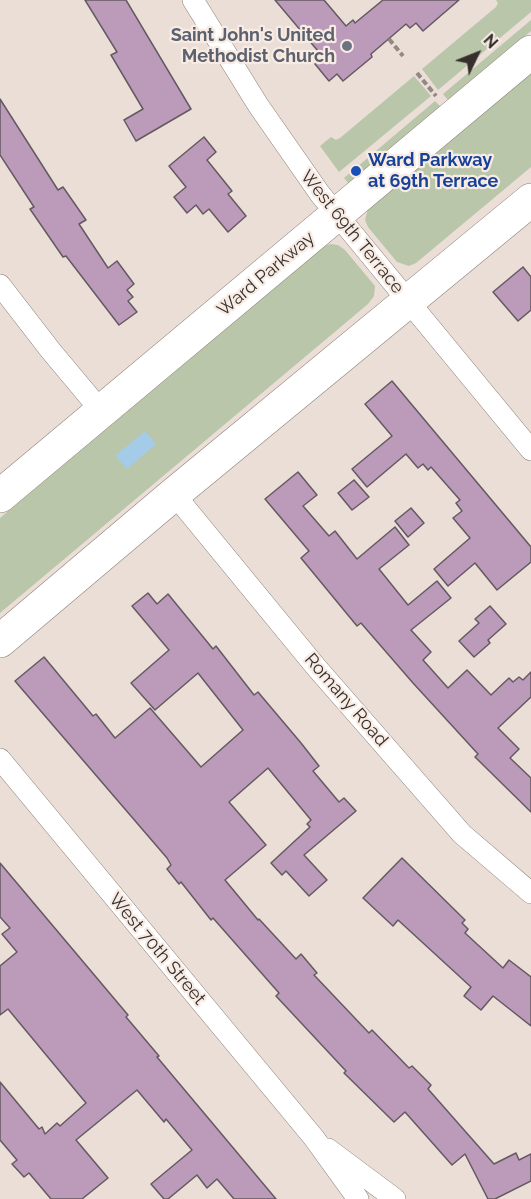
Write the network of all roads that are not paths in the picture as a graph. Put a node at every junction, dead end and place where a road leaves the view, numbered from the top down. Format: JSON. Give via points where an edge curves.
{"nodes":[{"id":1,"x":193,"y":0,"type":"edge"},
{"id":2,"x":531,"y":52,"type":"edge"},
{"id":3,"x":531,"y":200,"type":"edge"},
{"id":4,"x":337,"y":214,"type":"junction"},
{"id":5,"x":0,"y":285,"type":"edge"},
{"id":6,"x":408,"y":302,"type":"junction"},
{"id":7,"x":102,"y":411,"type":"junction"},
{"id":8,"x":531,"y":450,"type":"edge"},
{"id":9,"x":174,"y":494,"type":"junction"},
{"id":10,"x":0,"y":496,"type":"edge"},
{"id":11,"x":0,"y":641,"type":"edge"},
{"id":12,"x":0,"y":759,"type":"edge"},
{"id":13,"x":531,"y":893,"type":"edge"},
{"id":14,"x":314,"y":1138,"type":"junction"},
{"id":15,"x":358,"y":1199,"type":"edge"},
{"id":16,"x":395,"y":1199,"type":"edge"}],
"edges":[{"from":1,"to":4,"type":"street","name":"West 69th Terrace","via":[[286,148]]},
{"from":2,"to":4,"type":"main road","name":"Ward Parkway"},
{"from":3,"to":6,"type":"main road"},
{"from":4,"to":6,"type":"street","name":"West 69th Terrace"},
{"from":4,"to":7,"type":"main road","name":"Ward Parkway"},
{"from":5,"to":7,"type":"street"},
{"from":6,"to":8,"type":"street","name":"West 69th Terrace"},
{"from":6,"to":9,"type":"main road"},
{"from":7,"to":10,"type":"main road","name":"Ward Parkway"},
{"from":9,"to":11,"type":"main road"},
{"from":9,"to":13,"type":"street","name":"Romany Road","via":[[316,667],[462,834]]},
{"from":12,"to":14,"type":"street","name":"West 70th Street"},
{"from":14,"to":15,"type":"street","name":"West 70th Street"},
{"from":14,"to":16,"type":"street","name":"West 70th Street"}]}
